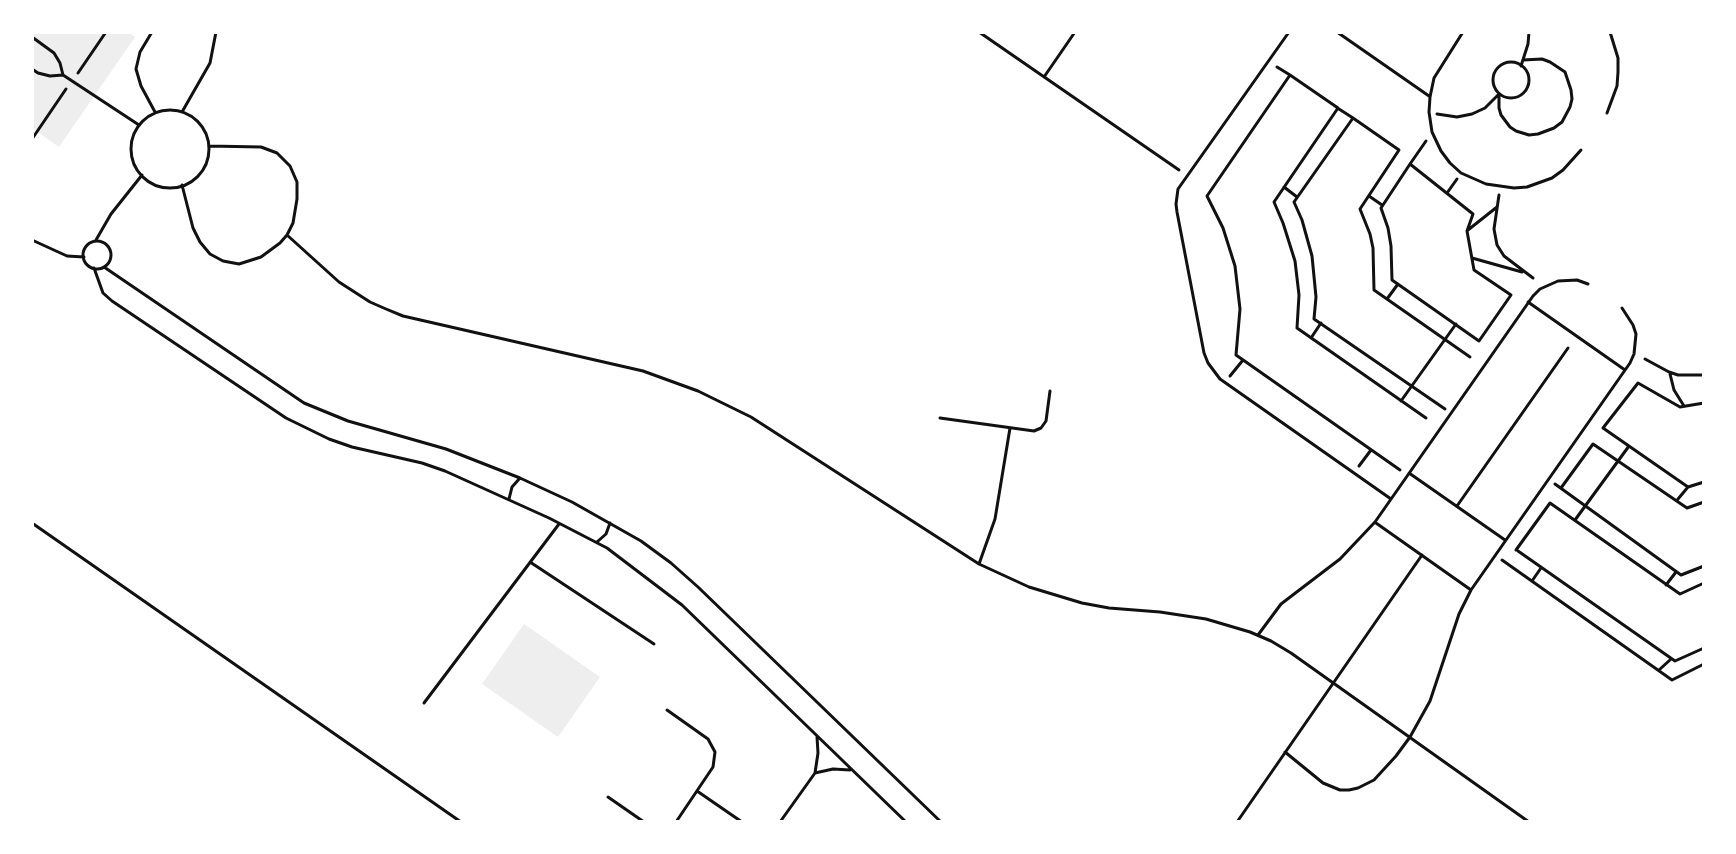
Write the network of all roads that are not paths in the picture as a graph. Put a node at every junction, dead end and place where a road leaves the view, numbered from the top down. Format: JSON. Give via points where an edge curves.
{"nodes":[{"id":1,"x":152,"y":32,"type":"edge"},
{"id":2,"x":216,"y":32,"type":"edge"},
{"id":3,"x":1289,"y":32,"type":"edge"},
{"id":4,"x":1337,"y":32,"type":"edge"},
{"id":5,"x":1463,"y":32,"type":"edge"},
{"id":6,"x":1610,"y":32,"type":"edge"},
{"id":7,"x":32,"y":37,"type":"edge"},
{"id":8,"x":32,"y":69,"type":"edge"},
{"id":9,"x":63,"y":75,"type":"junction"},
{"id":10,"x":1430,"y":97,"type":"junction"},
{"id":11,"x":182,"y":112,"type":"junction"},
{"id":12,"x":155,"y":113,"type":"junction"},
{"id":13,"x":1607,"y":113,"type":"dead end"},
{"id":14,"x":139,"y":126,"type":"junction"},
{"id":15,"x":209,"y":146,"type":"junction"},
{"id":16,"x":1581,"y":150,"type":"dead end"},
{"id":17,"x":142,"y":175,"type":"junction"},
{"id":18,"x":182,"y":185,"type":"junction"},
{"id":19,"x":287,"y":235,"type":"junction"},
{"id":20,"x":32,"y":240,"type":"edge"},
{"id":21,"x":96,"y":241,"type":"junction"},
{"id":22,"x":84,"y":257,"type":"junction"},
{"id":23,"x":104,"y":267,"type":"junction"},
{"id":24,"x":94,"y":268,"type":"junction"},
{"id":25,"x":1588,"y":284,"type":"dead end"},
{"id":26,"x":1528,"y":302,"type":"junction"},
{"id":27,"x":1622,"y":308,"type":"dead end"},
{"id":28,"x":1568,"y":348,"type":"dead end"},
{"id":29,"x":1625,"y":370,"type":"junction"},
{"id":30,"x":1050,"y":391,"type":"dead end"},
{"id":31,"x":940,"y":418,"type":"dead end"},
{"id":32,"x":1010,"y":428,"type":"junction"},
{"id":33,"x":1408,"y":474,"type":"junction"},
{"id":34,"x":520,"y":478,"type":"junction"},
{"id":35,"x":509,"y":499,"type":"junction"},
{"id":36,"x":1391,"y":499,"type":"junction"},
{"id":37,"x":1457,"y":506,"type":"junction"},
{"id":38,"x":610,"y":522,"type":"junction"},
{"id":39,"x":1375,"y":522,"type":"junction"},
{"id":40,"x":32,"y":523,"type":"edge"},
{"id":41,"x":560,"y":523,"type":"junction"},
{"id":42,"x":1506,"y":540,"type":"junction"},
{"id":43,"x":597,"y":542,"type":"junction"},
{"id":44,"x":1422,"y":555,"type":"junction"},
{"id":45,"x":530,"y":562,"type":"junction"},
{"id":46,"x":979,"y":564,"type":"junction"},
{"id":47,"x":1471,"y":590,"type":"junction"},
{"id":48,"x":1258,"y":635,"type":"junction"},
{"id":49,"x":654,"y":644,"type":"dead end"},
{"id":50,"x":424,"y":703,"type":"dead end"},
{"id":51,"x":667,"y":710,"type":"dead end"},
{"id":52,"x":817,"y":735,"type":"junction"},
{"id":53,"x":1410,"y":737,"type":"junction"},
{"id":54,"x":1285,"y":752,"type":"junction"},
{"id":55,"x":852,"y":770,"type":"junction"},
{"id":56,"x":815,"y":773,"type":"junction"},
{"id":57,"x":697,"y":791,"type":"junction"},
{"id":58,"x":608,"y":797,"type":"dead end"},
{"id":59,"x":461,"y":822,"type":"edge"},
{"id":60,"x":644,"y":822,"type":"edge"},
{"id":61,"x":676,"y":822,"type":"edge"},
{"id":62,"x":742,"y":822,"type":"edge"},
{"id":63,"x":780,"y":822,"type":"edge"},
{"id":64,"x":906,"y":822,"type":"edge"},
{"id":65,"x":941,"y":822,"type":"edge"},
{"id":66,"x":1237,"y":822,"type":"edge"},
{"id":67,"x":1529,"y":822,"type":"edge"}],
"edges":[{"from":1,"to":12,"type":"lane","via":[[136,69]]},
{"from":2,"to":11,"type":"lane","via":[[210,63]]},
{"from":3,"to":36,"type":"lane","via":[[1176,196],[1204,353],[1225,383]]},
{"from":4,"to":10,"type":"lane"},
{"from":5,"to":10,"type":"lane","via":[[1434,78]]},
{"from":6,"to":13,"type":"lane","via":[[1618,72]]},
{"from":7,"to":9,"type":"lane","via":[[54,53]]},
{"from":8,"to":9,"type":"lane"},
{"from":9,"to":14,"type":"lane"},
{"from":10,"to":16,"type":"lane","via":[[1432,132],[1441,151],[1473,180],[1527,187],[1563,170]]},
{"from":11,"to":12,"type":"lane"},
{"from":11,"to":15,"type":"lane","via":[[198,121]]},
{"from":12,"to":14,"type":"lane"},
{"from":14,"to":17,"type":"lane","via":[[131,151]]},
{"from":15,"to":18,"type":"lane","via":[[202,170]]},
{"from":15,"to":19,"type":"lane","via":[[261,147],[290,166],[297,199]]},
{"from":17,"to":18,"type":"lane","via":[[164,187]]},
{"from":17,"to":21,"type":"lane"},
{"from":18,"to":19,"type":"lane","via":[[200,242],[223,261],[239,264],[261,257]]},
{"from":19,"to":46,"type":"lane","via":[[339,282],[395,313],[643,371],[698,391],[751,417]]},
{"from":20,"to":22,"type":"lane","via":[[67,256]]},
{"from":21,"to":22,"type":"lane","via":[[86,246]]},
{"from":21,"to":23,"type":"lane","via":[[111,253]]},
{"from":22,"to":24,"type":"lane"},
{"from":23,"to":24,"type":"lane"},
{"from":23,"to":34,"type":"lane","via":[[304,403]]},
{"from":24,"to":35,"type":"lane","via":[[103,293],[112,301],[286,418],[329,439],[422,463]]},
{"from":25,"to":26,"type":"lane","via":[[1558,281]]},
{"from":26,"to":29,"type":"lane"},
{"from":26,"to":33,"type":"lane"},
{"from":27,"to":29,"type":"lane","via":[[1636,334]]},
{"from":28,"to":37,"type":"lane"},
{"from":29,"to":42,"type":"lane"},
{"from":30,"to":32,"type":"lane","via":[[1041,428]]},
{"from":31,"to":32,"type":"lane"},
{"from":32,"to":46,"type":"lane","via":[[995,519]]},
{"from":33,"to":36,"type":"lane"},
{"from":33,"to":37,"type":"lane"},
{"from":34,"to":35,"type":"lane"},
{"from":34,"to":38,"type":"lane"},
{"from":35,"to":41,"type":"lane"},
{"from":36,"to":39,"type":"lane"},
{"from":37,"to":42,"type":"lane"},
{"from":38,"to":43,"type":"lane"},
{"from":38,"to":65,"type":"lane","via":[[698,587]]},
{"from":39,"to":44,"type":"lane"},
{"from":39,"to":48,"type":"lane","via":[[1340,559],[1281,604]]},
{"from":40,"to":59,"type":"lane"},
{"from":41,"to":43,"type":"lane"},
{"from":41,"to":45,"type":"lane"},
{"from":42,"to":47,"type":"lane"},
{"from":43,"to":52,"type":"lane","via":[[682,605]]},
{"from":44,"to":47,"type":"lane"},
{"from":44,"to":54,"type":"lane"},
{"from":45,"to":49,"type":"lane"},
{"from":45,"to":50,"type":"lane"},
{"from":46,"to":48,"type":"lane","via":[[1082,603],[1183,615]]},
{"from":47,"to":53,"type":"lane","via":[[1430,701]]},
{"from":48,"to":53,"type":"lane"},
{"from":51,"to":57,"type":"lane","via":[[714,747],[716,760]]},
{"from":52,"to":55,"type":"lane"},
{"from":52,"to":56,"type":"lane"},
{"from":53,"to":54,"type":"lane","via":[[1374,780],[1349,790],[1323,783]]},
{"from":53,"to":67,"type":"lane"},
{"from":54,"to":66,"type":"lane"},
{"from":55,"to":56,"type":"lane"},
{"from":55,"to":64,"type":"lane"},
{"from":56,"to":63,"type":"lane"},
{"from":57,"to":61,"type":"lane"},
{"from":57,"to":62,"type":"lane"},
{"from":58,"to":60,"type":"lane"}]}
